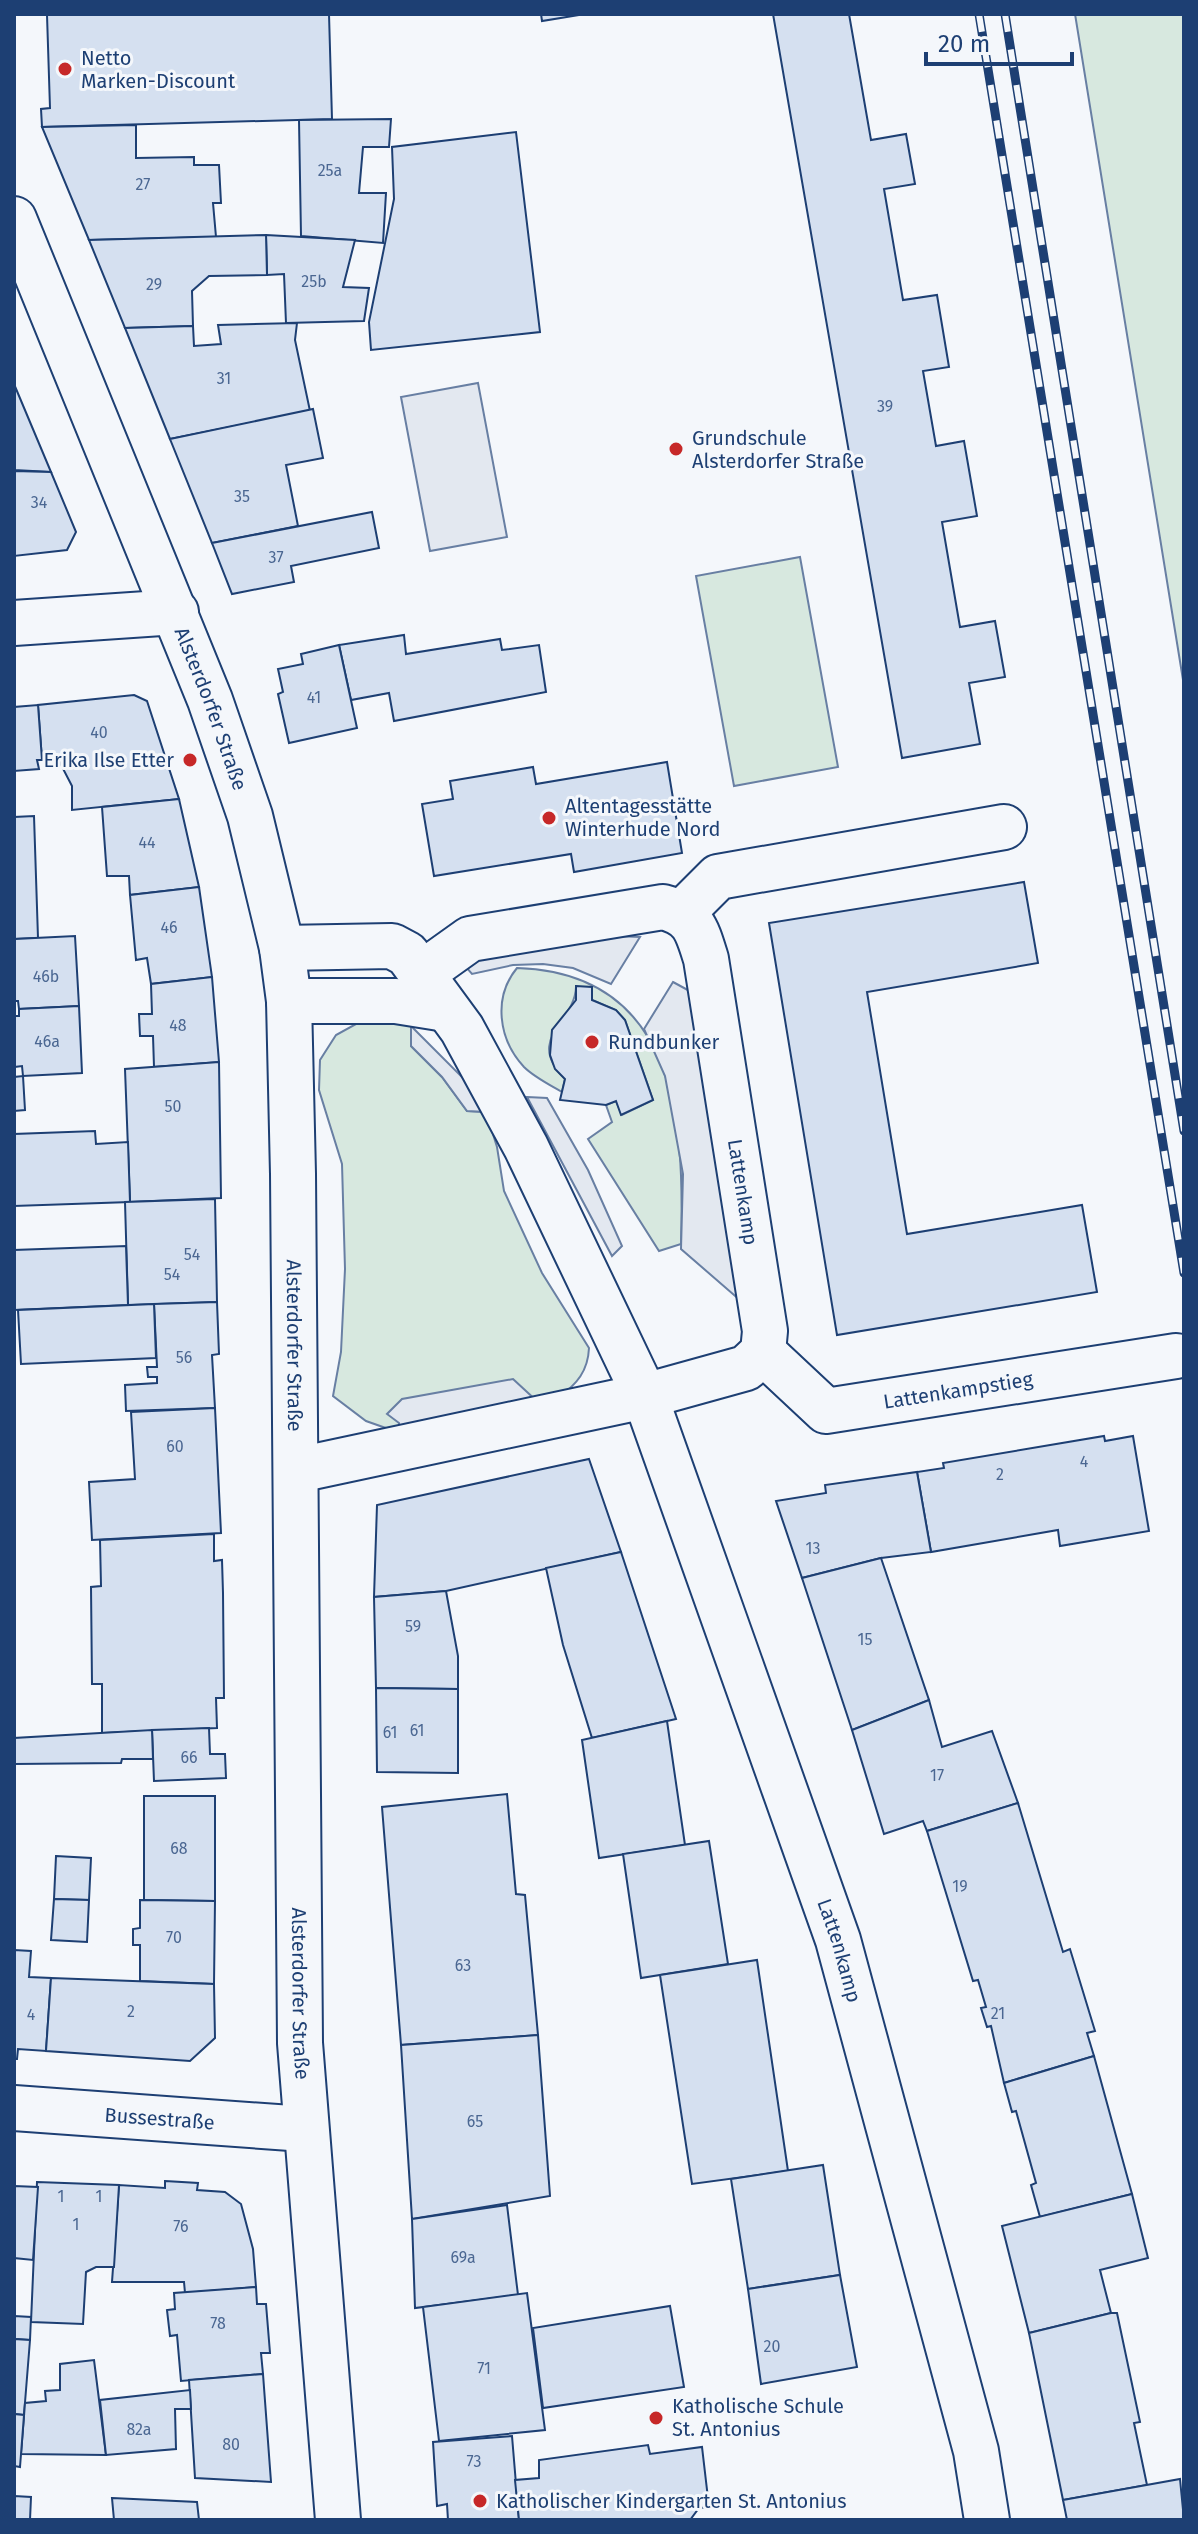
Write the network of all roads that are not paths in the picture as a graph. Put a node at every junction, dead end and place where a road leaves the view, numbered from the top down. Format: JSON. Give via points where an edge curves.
{"nodes":[{"id":1,"x":14,"y":219,"type":"edge"},
{"id":2,"x":176,"y":612,"type":"junction"},
{"id":3,"x":14,"y":623,"type":"edge"},
{"id":4,"x":1004,"y":827,"type":"dead end"},
{"id":5,"x":683,"y":912,"type":"junction"},
{"id":6,"x":282,"y":948,"type":"junction"},
{"id":7,"x":433,"y":992,"type":"junction"},
{"id":8,"x":289,"y":1001,"type":"junction"},
{"id":9,"x":763,"y":1352,"type":"junction"},
{"id":10,"x":1176,"y":1356,"type":"dead end"},
{"id":11,"x":645,"y":1396,"type":"junction"},
{"id":12,"x":298,"y":1470,"type":"junction"},
{"id":13,"x":14,"y":2108,"type":"edge"},
{"id":14,"x":305,"y":2129,"type":"junction"},
{"id":15,"x":338,"y":2520,"type":"edge"},
{"id":16,"x":987,"y":2520,"type":"edge"}],
"edges":[{"from":1,"to":2,"type":"street","name":"Alsterdorfer Straße"},
{"from":2,"to":3,"type":"street"},
{"from":2,"to":6,"type":"street","name":"Alsterdorfer Straße","via":[[250,816]]},
{"from":4,"to":5,"type":"street","via":[[718,877]]},
{"from":5,"to":7,"type":"street","via":[[663,907],[470,939]]},
{"from":5,"to":9,"type":"street","name":"Lattenkamp","via":[[697,931],[706,959],[765,1331]]},
{"from":6,"to":7,"type":"street","name":"Lattenkamp","via":[[392,946],[407,954]]},
{"from":6,"to":8,"type":"street","name":"Alsterdorfer Straße"},
{"from":7,"to":8,"type":"street","via":[[396,1001]]},
{"from":7,"to":11,"type":"street","name":"Lattenkamp","via":[[462,1029],[526,1147]]},
{"from":8,"to":12,"type":"street","name":"Alsterdorfer Straße"},
{"from":9,"to":10,"type":"street","name":"Lattenkampstieg","via":[[826,1411]]},
{"from":9,"to":11,"type":"street","via":[[746,1368]]},
{"from":11,"to":12,"type":"street"},
{"from":11,"to":16,"type":"street","name":"Lattenkamp","via":[[838,1940],[976,2451]]},
{"from":12,"to":14,"type":"street","name":"Alsterdorfer Straße","via":[[298,1955]]},
{"from":13,"to":14,"type":"street","name":"Bussestraße"},
{"from":14,"to":15,"type":"street","name":"Alsterdorfer Straße"}]}
